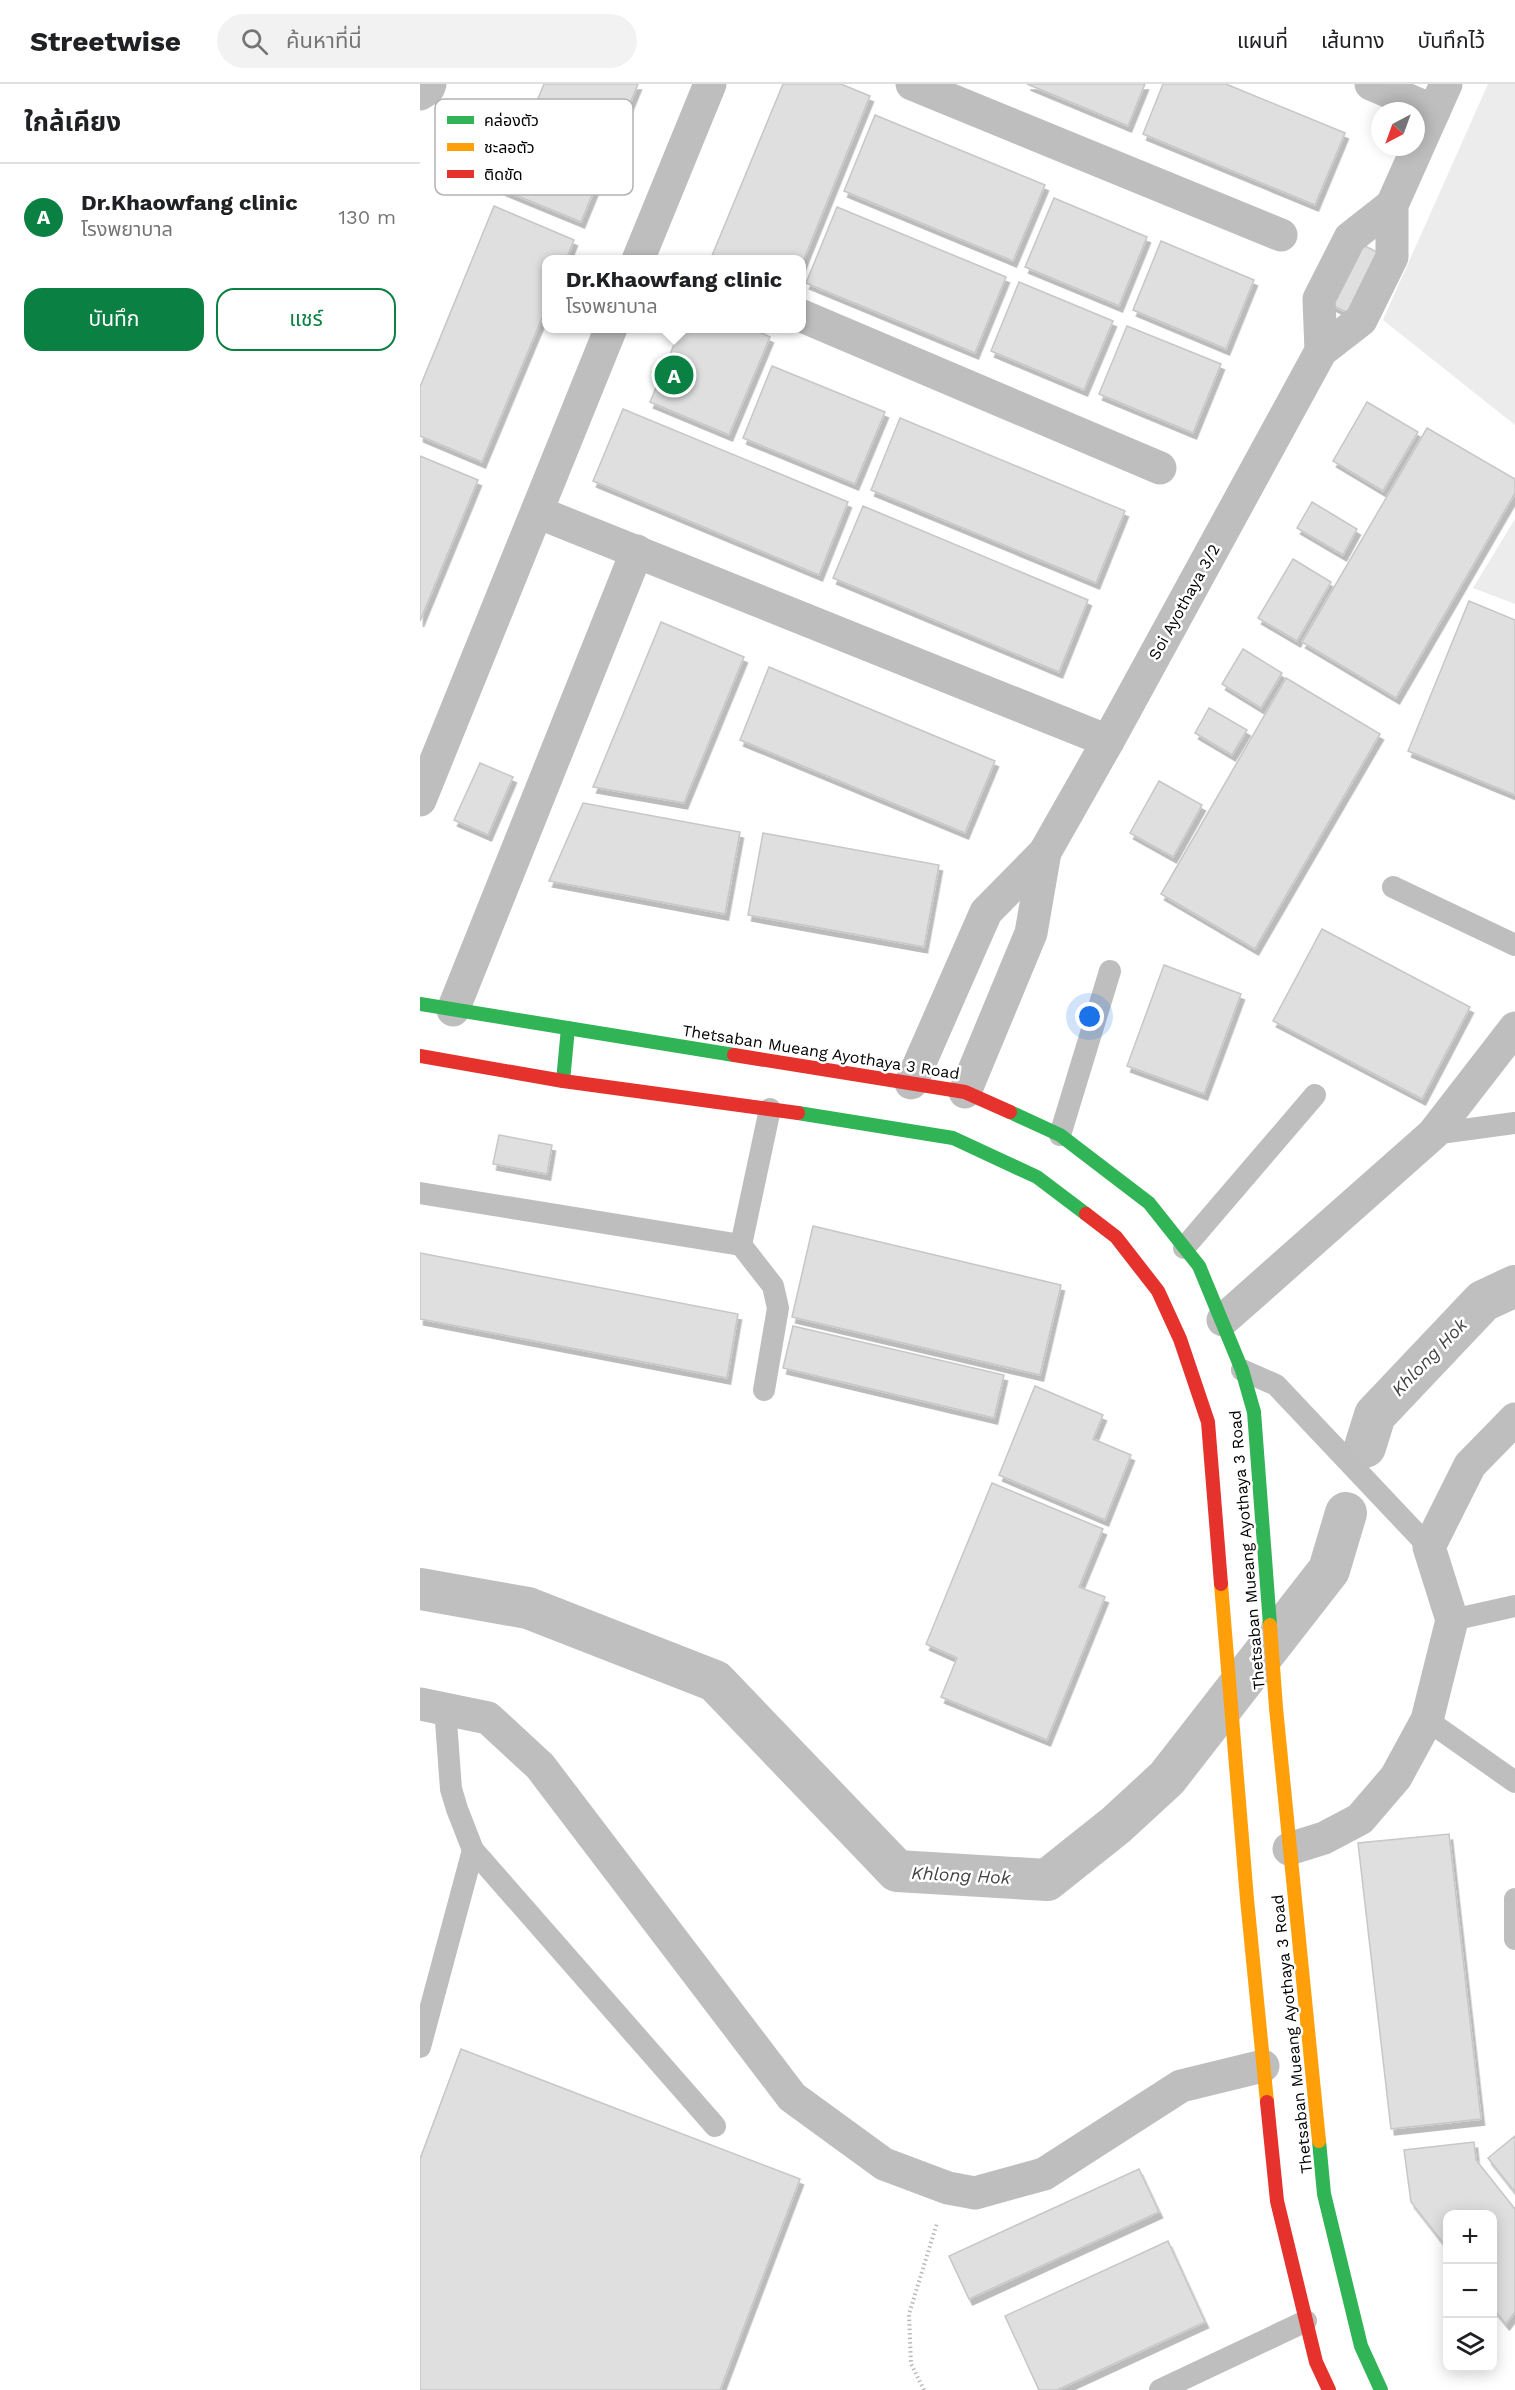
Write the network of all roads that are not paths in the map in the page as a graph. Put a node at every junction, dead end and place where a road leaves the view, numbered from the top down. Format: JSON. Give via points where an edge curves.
{"nodes":[{"id":1,"x":430,"y":84,"type":"edge"},
{"id":2,"x":710,"y":84,"type":"edge"},
{"id":3,"x":912,"y":84,"type":"edge"},
{"id":4,"x":1371,"y":84,"type":"edge"},
{"id":5,"x":420,"y":94,"type":"edge"},
{"id":6,"x":1440,"y":97,"type":"edge"},
{"id":7,"x":1392,"y":205,"type":"junction"},
{"id":8,"x":1281,"y":235,"type":"dead end"},
{"id":9,"x":650,"y":255,"type":"edge"},
{"id":10,"x":806,"y":318,"type":"edge"},
{"id":11,"x":609,"y":333,"type":"edge"},
{"id":12,"x":1321,"y":351,"type":"junction"},
{"id":13,"x":1160,"y":468,"type":"dead end"},
{"id":14,"x":537,"y":512,"type":"junction"},
{"id":15,"x":637,"y":551,"type":"junction"},
{"id":16,"x":1108,"y":741,"type":"junction"},
{"id":17,"x":420,"y":800,"type":"edge"},
{"id":18,"x":1045,"y":852,"type":"junction"},
{"id":19,"x":1394,"y":886,"type":"dead end"},
{"id":20,"x":1515,"y":945,"type":"edge"},
{"id":21,"x":1110,"y":971,"type":"dead end"},
{"id":22,"x":420,"y":1004,"type":"edge"},
{"id":23,"x":453,"y":1010,"type":"junction"},
{"id":24,"x":568,"y":1028,"type":"junction"},
{"id":25,"x":1515,"y":1028,"type":"edge"},
{"id":26,"x":420,"y":1056,"type":"edge"},
{"id":27,"x":563,"y":1081,"type":"junction"},
{"id":28,"x":911,"y":1083,"type":"junction"},
{"id":29,"x":965,"y":1092,"type":"junction"},
{"id":30,"x":1316,"y":1095,"type":"dead end"},
{"id":31,"x":770,"y":1109,"type":"junction"},
{"id":32,"x":1515,"y":1123,"type":"edge"},
{"id":33,"x":1433,"y":1134,"type":"junction"},
{"id":34,"x":1060,"y":1135,"type":"junction"},
{"id":35,"x":420,"y":1193,"type":"edge"},
{"id":36,"x":741,"y":1245,"type":"junction"},
{"id":37,"x":1184,"y":1248,"type":"junction"},
{"id":38,"x":1223,"y":1320,"type":"junction"},
{"id":39,"x":1242,"y":1370,"type":"junction"},
{"id":40,"x":764,"y":1390,"type":"dead end"},
{"id":41,"x":1515,"y":1419,"type":"edge"},
{"id":42,"x":1429,"y":1547,"type":"junction"},
{"id":43,"x":1515,"y":1606,"type":"edge"},
{"id":44,"x":1452,"y":1620,"type":"junction"},
{"id":45,"x":433,"y":1706,"type":"edge"},
{"id":46,"x":1427,"y":1720,"type":"junction"},
{"id":47,"x":1515,"y":1782,"type":"edge"},
{"id":48,"x":1288,"y":1835,"type":"junction"},
{"id":49,"x":473,"y":1850,"type":"junction"},
{"id":50,"x":1515,"y":1908,"type":"edge"},
{"id":51,"x":1515,"y":1939,"type":"edge"},
{"id":52,"x":420,"y":2047,"type":"edge"},
{"id":53,"x":1263,"y":2066,"type":"junction"},
{"id":54,"x":715,"y":2126,"type":"dead end"},
{"id":55,"x":1306,"y":2321,"type":"junction"},
{"id":56,"x":1160,"y":2390,"type":"edge"},
{"id":57,"x":1329,"y":2390,"type":"edge"},
{"id":58,"x":1381,"y":2390,"type":"edge"}],
"edges":[{"from":1,"to":5,"type":"street"},
{"from":2,"to":9,"type":"street"},
{"from":3,"to":8,"type":"street"},
{"from":4,"to":6,"type":"street"},
{"from":6,"to":7,"type":"street"},
{"from":7,"to":12,"type":"street","via":[[1392,257],[1361,320]]},
{"from":7,"to":12,"type":"street","via":[[1350,238],[1319,298]]},
{"from":10,"to":13,"type":"street"},
{"from":11,"to":14,"type":"street"},
{"from":12,"to":16,"type":"street","name":"Soi Ayothaya 3/2"},
{"from":14,"to":15,"type":"street"},
{"from":14,"to":17,"type":"street"},
{"from":15,"to":16,"type":"street"},
{"from":15,"to":23,"type":"street"},
{"from":16,"to":18,"type":"street","name":"Soi Ayothaya 3/2"},
{"from":18,"to":28,"type":"street","name":"Soi Ayothaya 3/2","via":[[986,912]]},
{"from":18,"to":29,"type":"street","name":"Soi Ayothaya 3/2","via":[[1031,933]]},
{"from":19,"to":20,"type":"lane"},
{"from":21,"to":34,"type":"lane"},
{"from":22,"to":23,"type":"street","name":"Thetsaban Mueang Ayothaya 3 Road"},
{"from":23,"to":24,"type":"street","name":"Thetsaban Mueang Ayothaya 3 Road"},
{"from":24,"to":27,"type":"street"},
{"from":24,"to":28,"type":"street","name":"Thetsaban Mueang Ayothaya 3 Road"},
{"from":25,"to":33,"type":"street"},
{"from":26,"to":27,"type":"street","name":"Thetsaban Mueang Ayothaya 3 Road"},
{"from":27,"to":31,"type":"street","name":"Thetsaban Mueang Ayothaya 3 Road"},
{"from":28,"to":29,"type":"street","name":"Thetsaban Mueang Ayothaya 3 Road"},
{"from":29,"to":34,"type":"street","name":"Thetsaban Mueang Ayothaya 3 Road"},
{"from":30,"to":37,"type":"lane"},
{"from":31,"to":36,"type":"lane"},
{"from":31,"to":53,"type":"street","name":"Thetsaban Mueang Ayothaya 3 Road","via":[[953,1138],[1037,1177],[1116,1237],[1158,1291],[1180,1339],[1208,1422]]},
{"from":32,"to":33,"type":"lane"},
{"from":33,"to":38,"type":"street"},
{"from":34,"to":37,"type":"street","name":"Thetsaban Mueang Ayothaya 3 Road","via":[[1149,1203]]},
{"from":35,"to":36,"type":"lane"},
{"from":36,"to":40,"type":"lane","via":[[773,1286],[778,1308]]},
{"from":37,"to":38,"type":"street","name":"Thetsaban Mueang Ayothaya 3 Road","via":[[1199,1266]]},
{"from":38,"to":39,"type":"street","name":"Thetsaban Mueang Ayothaya 3 Road"},
{"from":39,"to":42,"type":"lane","via":[[1276,1385]]},
{"from":39,"to":48,"type":"street","name":"Thetsaban Mueang Ayothaya 3 Road","via":[[1254,1412]]},
{"from":41,"to":42,"type":"street","via":[[1470,1465]]},
{"from":42,"to":44,"type":"street"},
{"from":43,"to":44,"type":"lane"},
{"from":44,"to":46,"type":"street"},
{"from":45,"to":49,"type":"lane","via":[[451,1789]]},
{"from":45,"to":53,"type":"street","via":[[488,1718],[540,1766],[792,2097],[884,2164],[948,2188],[975,2193],[1044,2174],[1181,2086]]},
{"from":46,"to":47,"type":"lane"},
{"from":46,"to":48,"type":"street","via":[[1396,1777],[1360,1819],[1324,1838]]},
{"from":48,"to":58,"type":"street","name":"Thetsaban Mueang Ayothaya 3 Road","via":[[1324,2194],[1361,2346]]},
{"from":49,"to":52,"type":"lane"},
{"from":49,"to":54,"type":"lane"},
{"from":50,"to":51,"type":"lane"},
{"from":53,"to":55,"type":"street","name":"Thetsaban Mueang Ayothaya 3 Road","via":[[1277,2201]]},
{"from":55,"to":56,"type":"lane"},
{"from":55,"to":57,"type":"street","name":"Thetsaban Mueang Ayothaya 3 Road","via":[[1316,2362]]}]}
